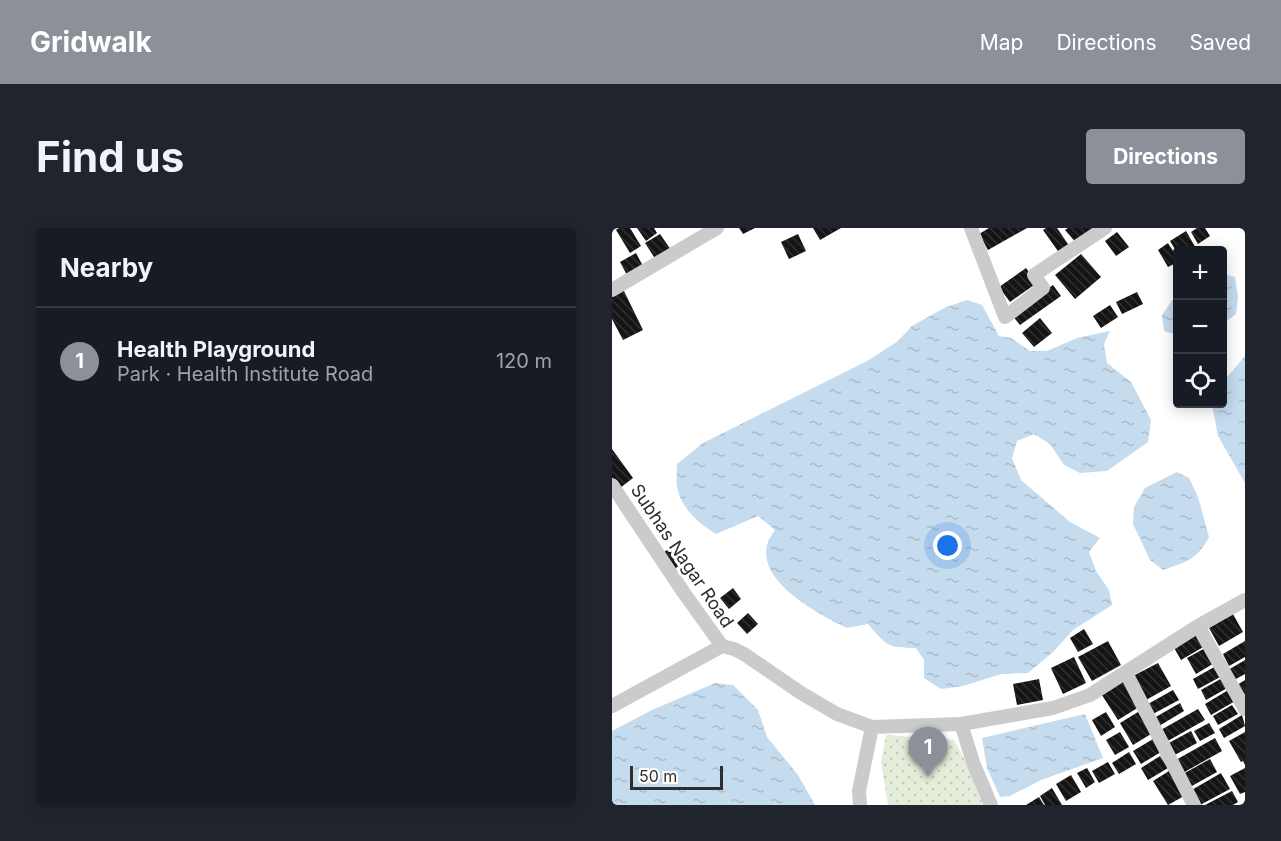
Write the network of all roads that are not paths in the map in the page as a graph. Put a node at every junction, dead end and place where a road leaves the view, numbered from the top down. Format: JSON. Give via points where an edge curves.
{"nodes":[{"id":1,"x":717,"y":228,"type":"edge"},
{"id":2,"x":971,"y":228,"type":"edge"},
{"id":3,"x":1105,"y":228,"type":"edge"},
{"id":4,"x":612,"y":290,"type":"edge"},
{"id":5,"x":612,"y":485,"type":"edge"},
{"id":6,"x":1245,"y":600,"type":"edge"},
{"id":7,"x":1198,"y":626,"type":"junction"},
{"id":8,"x":722,"y":646,"type":"junction"},
{"id":9,"x":1126,"y":673,"type":"junction"},
{"id":10,"x":612,"y":706,"type":"edge"},
{"id":11,"x":1245,"y":709,"type":"edge"},
{"id":12,"x":961,"y":724,"type":"junction"},
{"id":13,"x":872,"y":727,"type":"junction"},
{"id":14,"x":860,"y":805,"type":"edge"},
{"id":15,"x":991,"y":805,"type":"edge"},
{"id":16,"x":1194,"y":805,"type":"edge"}],
"edges":[{"from":1,"to":4,"type":"street"},
{"from":2,"to":3,"type":"street","via":[[1005,317],[1043,288],[1034,274]]},
{"from":5,"to":8,"type":"street","name":"Subhas Nagar Road"},
{"from":6,"to":7,"type":"street"},
{"from":7,"to":9,"type":"street"},
{"from":7,"to":11,"type":"street"},
{"from":8,"to":10,"type":"street"},
{"from":8,"to":13,"type":"street","via":[[744,654],[837,714]]},
{"from":9,"to":12,"type":"street","via":[[1090,695],[1053,708]]},
{"from":9,"to":16,"type":"street"},
{"from":12,"to":13,"type":"street"},
{"from":12,"to":15,"type":"street"},
{"from":13,"to":14,"type":"street","via":[[859,791]]}]}
